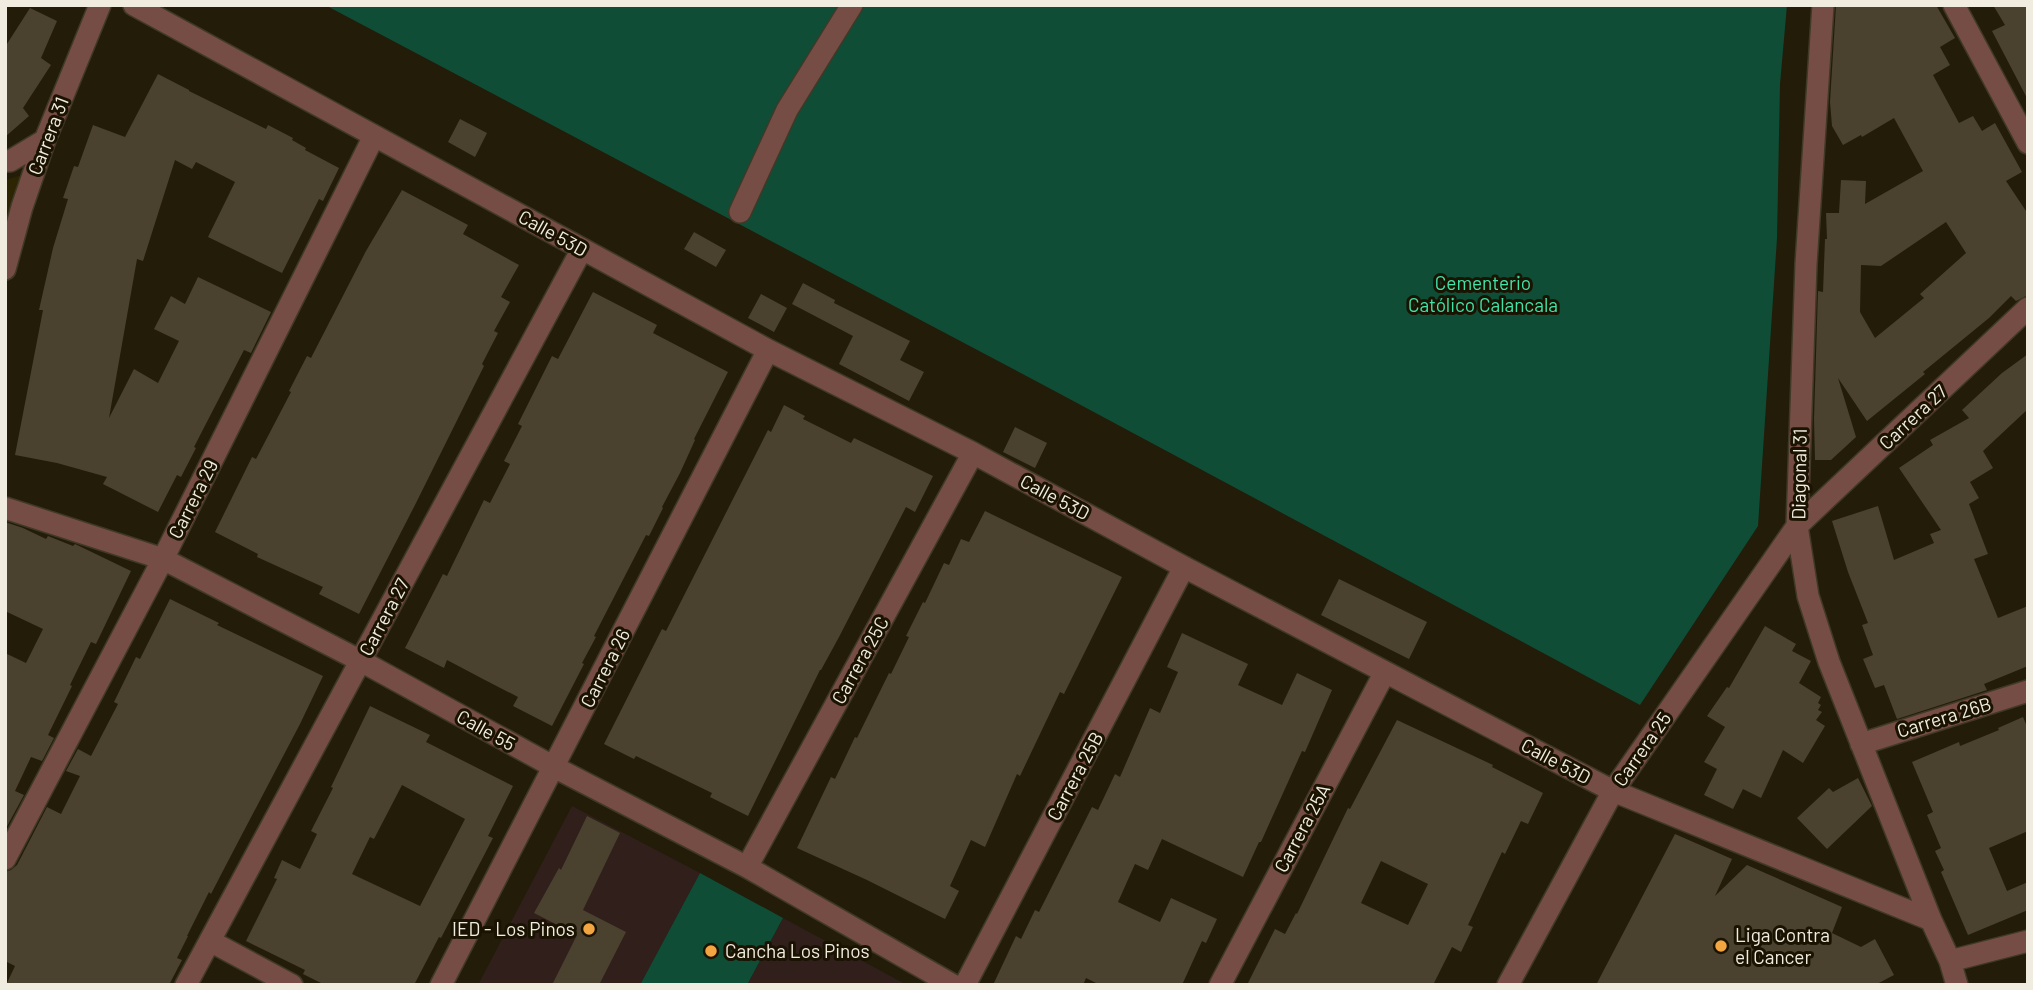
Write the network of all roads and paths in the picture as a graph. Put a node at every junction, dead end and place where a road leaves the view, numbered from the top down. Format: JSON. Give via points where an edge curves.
{"nodes":[{"id":1,"x":100,"y":5,"type":"edge"},
{"id":2,"x":134,"y":5,"type":"edge"},
{"id":3,"x":852,"y":5,"type":"edge"},
{"id":4,"x":1823,"y":5,"type":"edge"},
{"id":5,"x":1954,"y":5,"type":"edge"},
{"id":6,"x":374,"y":136,"type":"junction"},
{"id":7,"x":45,"y":140,"type":"junction"},
{"id":8,"x":2028,"y":143,"type":"edge"},
{"id":9,"x":5,"y":161,"type":"edge"},
{"id":10,"x":740,"y":212,"type":"dead end"},
{"id":11,"x":582,"y":249,"type":"junction"},
{"id":12,"x":5,"y":269,"type":"edge"},
{"id":13,"x":2028,"y":308,"type":"edge"},
{"id":14,"x":768,"y":350,"type":"junction"},
{"id":15,"x":973,"y":453,"type":"junction"},
{"id":16,"x":5,"y":508,"type":"edge"},
{"id":17,"x":1797,"y":526,"type":"junction"},
{"id":18,"x":163,"y":559,"type":"junction"},
{"id":19,"x":1184,"y":567,"type":"junction"},
{"id":20,"x":361,"y":661,"type":"junction"},
{"id":21,"x":1385,"y":672,"type":"junction"},
{"id":22,"x":2028,"y":691,"type":"edge"},
{"id":23,"x":1861,"y":744,"type":"junction"},
{"id":24,"x":554,"y":767,"type":"junction"},
{"id":25,"x":1613,"y":791,"type":"junction"},
{"id":26,"x":5,"y":859,"type":"edge"},
{"id":27,"x":747,"y":867,"type":"junction"},
{"id":28,"x":1931,"y":920,"type":"junction"},
{"id":29,"x":210,"y":941,"type":"junction"},
{"id":30,"x":2028,"y":941,"type":"edge"},
{"id":31,"x":1950,"y":961,"type":"junction"},
{"id":32,"x":186,"y":985,"type":"edge"},
{"id":33,"x":292,"y":985,"type":"edge"},
{"id":34,"x":441,"y":985,"type":"edge"},
{"id":35,"x":953,"y":985,"type":"edge"},
{"id":36,"x":965,"y":985,"type":"edge"},
{"id":37,"x":1220,"y":985,"type":"edge"},
{"id":38,"x":1508,"y":985,"type":"edge"},
{"id":39,"x":1957,"y":985,"type":"edge"}],
"edges":[{"from":1,"to":7,"type":"street","name":"Carrera 31"},
{"from":2,"to":6,"type":"street","name":"Calle 53D"},
{"from":3,"to":10,"type":"street","via":[[787,110]]},
{"from":4,"to":17,"type":"street","name":"Diagonal 31","via":[[1806,264]]},
{"from":5,"to":8,"type":"street"},
{"from":6,"to":11,"type":"street","name":"Calle 53D"},
{"from":6,"to":18,"type":"street","name":"Carrera 29"},
{"from":7,"to":9,"type":"street"},
{"from":7,"to":12,"type":"street","name":"Carrera 31"},
{"from":11,"to":14,"type":"street","name":"Calle 53D"},
{"from":11,"to":20,"type":"street","name":"Carrera 27"},
{"from":13,"to":17,"type":"street","name":"Carrera 27"},
{"from":14,"to":15,"type":"street","name":"Calle 53D"},
{"from":14,"to":24,"type":"street","name":"Carrera 26"},
{"from":15,"to":19,"type":"street","name":"Calle 53D"},
{"from":15,"to":27,"type":"street","name":"Carrera 25C"},
{"from":16,"to":18,"type":"street","name":"Calle 55"},
{"from":17,"to":23,"type":"street","name":"Diagonal 31","via":[[1808,596]]},
{"from":17,"to":25,"type":"street","name":"Carrera 25"},
{"from":18,"to":20,"type":"street","name":"Calle 55"},
{"from":18,"to":26,"type":"street","name":"Carrera 29"},
{"from":19,"to":21,"type":"street","name":"Calle 53D"},
{"from":19,"to":36,"type":"street","name":"Carrera 25B"},
{"from":20,"to":24,"type":"street","name":"Calle 55"},
{"from":20,"to":29,"type":"street","name":"Carrera 27"},
{"from":21,"to":25,"type":"street","name":"Calle 53D"},
{"from":21,"to":37,"type":"street","name":"Carrera 25A"},
{"from":22,"to":23,"type":"street","name":"Carrera 26B"},
{"from":23,"to":28,"type":"street","name":"Diagonal 31"},
{"from":24,"to":27,"type":"street","name":"Calle 55"},
{"from":24,"to":34,"type":"street","name":"Carrera 26"},
{"from":25,"to":28,"type":"street","name":"Calle 53D"},
{"from":25,"to":38,"type":"street","name":"Carrera 25"},
{"from":27,"to":35,"type":"street","name":"Calle 55"},
{"from":28,"to":31,"type":"street"},
{"from":29,"to":32,"type":"street","name":"Carrera 27"},
{"from":29,"to":33,"type":"street"},
{"from":30,"to":31,"type":"street"},
{"from":31,"to":39,"type":"street"}]}
